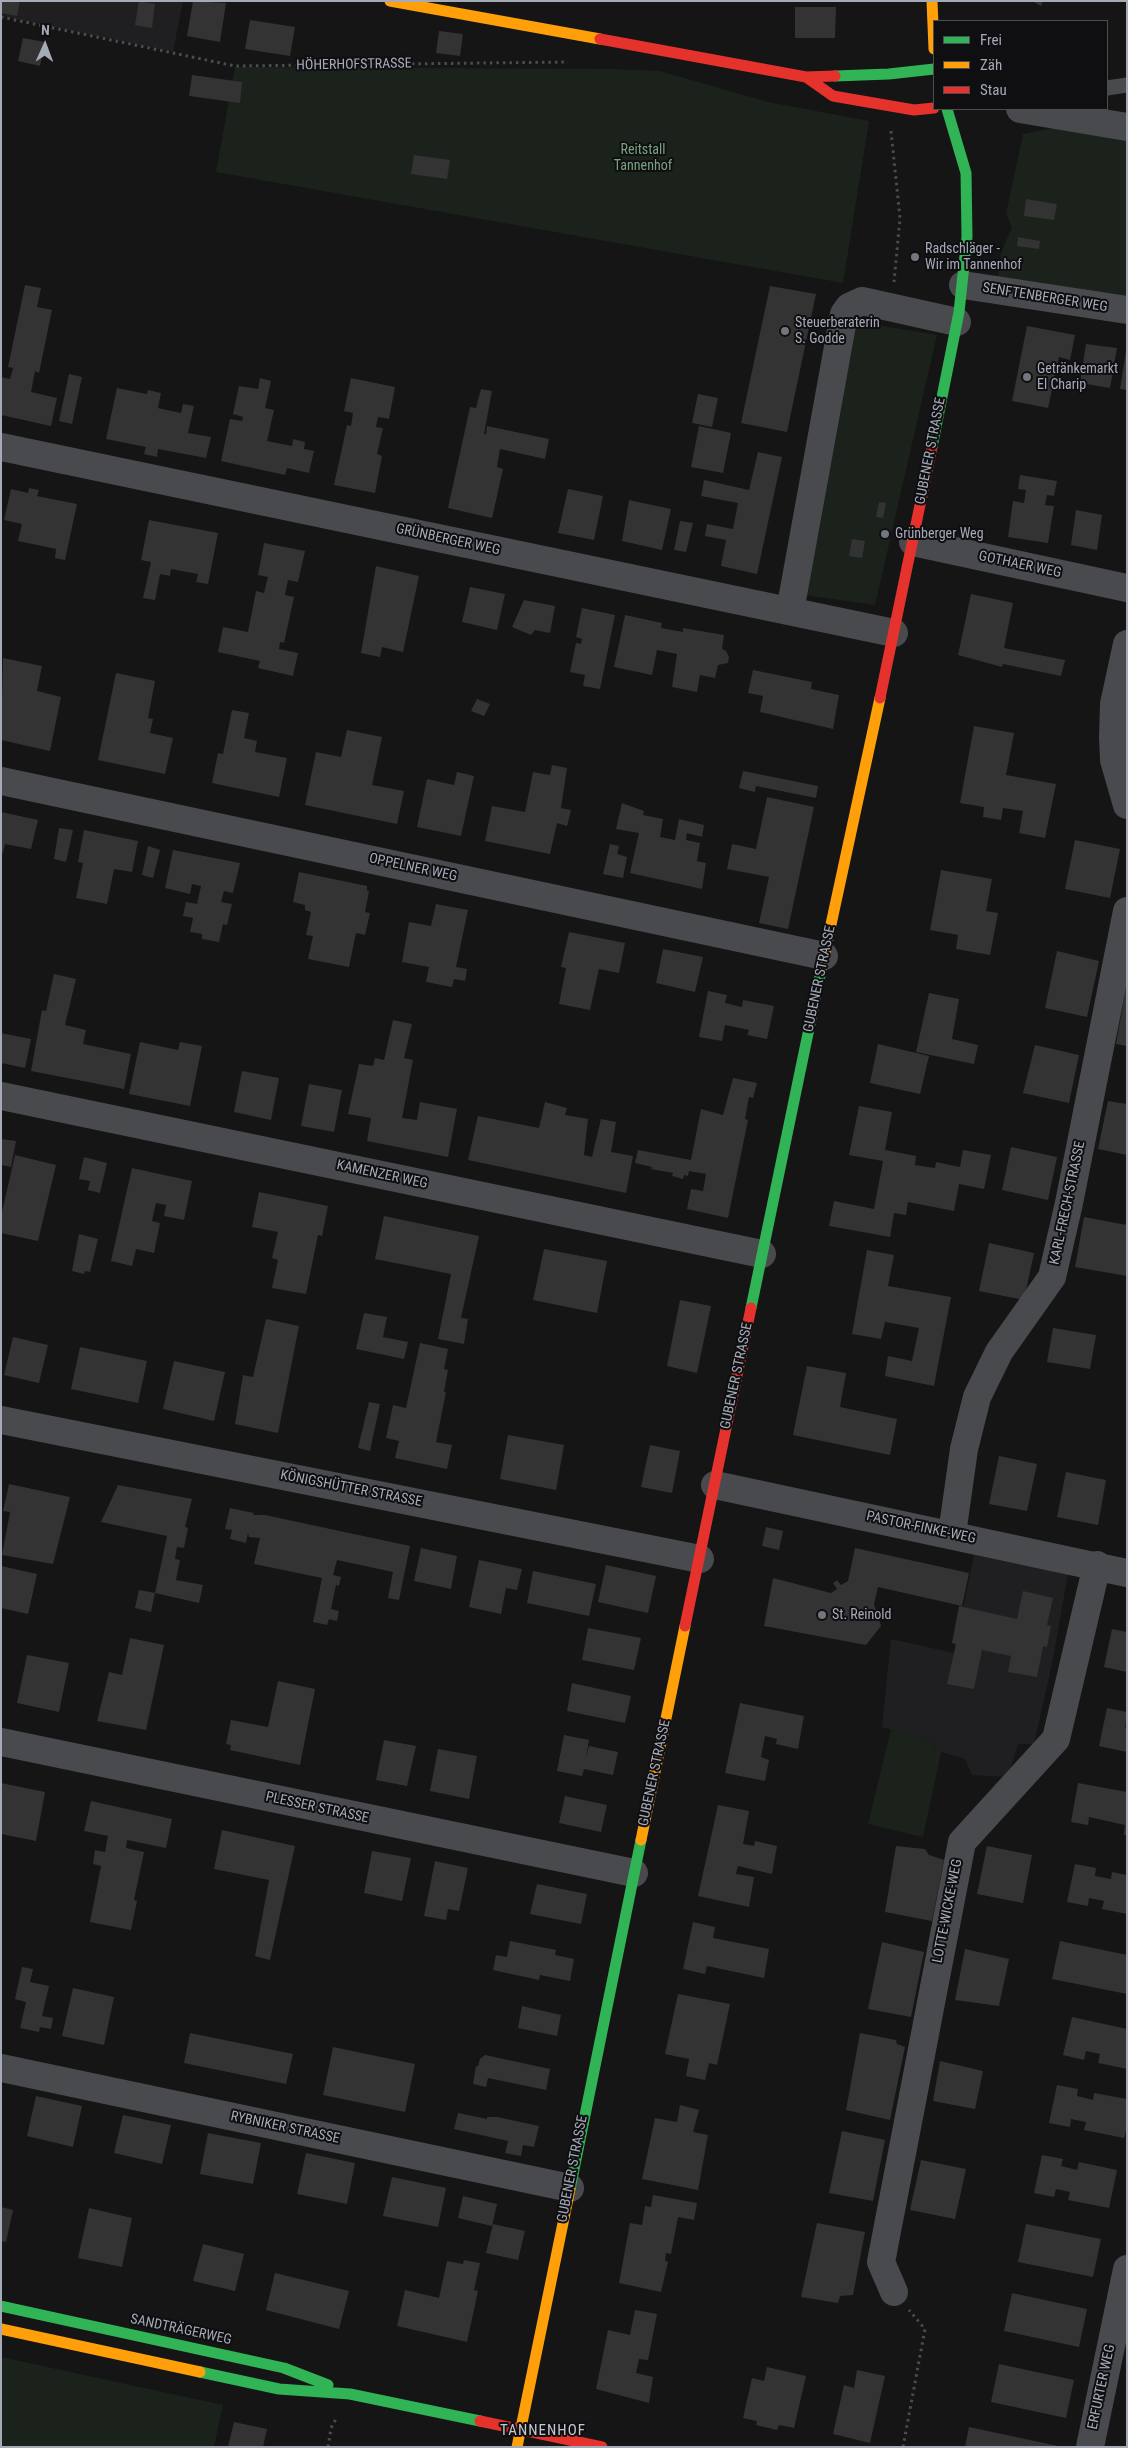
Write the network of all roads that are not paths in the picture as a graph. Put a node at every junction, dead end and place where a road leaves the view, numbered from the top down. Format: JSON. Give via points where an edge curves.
{"nodes":[{"id":1,"x":390,"y":1,"type":"edge"},
{"id":2,"x":932,"y":1,"type":"edge"},
{"id":3,"x":933,"y":24,"type":"edge"},
{"id":4,"x":933,"y":69,"type":"edge"},
{"id":5,"x":806,"y":77,"type":"junction"},
{"id":6,"x":1127,"y":85,"type":"edge"},
{"id":7,"x":1108,"y":88,"type":"edge"},
{"id":8,"x":933,"y":108,"type":"edge"},
{"id":9,"x":948,"y":110,"type":"edge"},
{"id":10,"x":1032,"y":110,"type":"edge"},
{"id":11,"x":1127,"y":127,"type":"edge"},
{"id":12,"x":963,"y":285,"type":"junction"},
{"id":13,"x":1127,"y":310,"type":"edge"},
{"id":14,"x":957,"y":322,"type":"junction"},
{"id":15,"x":1,"y":447,"type":"edge"},
{"id":16,"x":912,"y":542,"type":"junction"},
{"id":17,"x":1127,"y":588,"type":"edge"},
{"id":18,"x":790,"y":611,"type":"junction"},
{"id":19,"x":894,"y":633,"type":"junction"},
{"id":20,"x":1127,"y":644,"type":"edge"},
{"id":21,"x":1,"y":781,"type":"edge"},
{"id":22,"x":1127,"y":805,"type":"edge"},
{"id":23,"x":1127,"y":911,"type":"edge"},
{"id":24,"x":824,"y":956,"type":"junction"},
{"id":25,"x":1,"y":1096,"type":"edge"},
{"id":26,"x":762,"y":1254,"type":"junction"},
{"id":27,"x":1,"y":1420,"type":"edge"},
{"id":28,"x":715,"y":1485,"type":"junction"},
{"id":29,"x":952,"y":1534,"type":"junction"},
{"id":30,"x":700,"y":1559,"type":"junction"},
{"id":31,"x":1097,"y":1565,"type":"junction"},
{"id":32,"x":1127,"y":1573,"type":"edge"},
{"id":33,"x":1,"y":1742,"type":"edge"},
{"id":34,"x":634,"y":1873,"type":"junction"},
{"id":35,"x":1,"y":2068,"type":"edge"},
{"id":36,"x":570,"y":2188,"type":"junction"},
{"id":37,"x":1127,"y":2269,"type":"edge"},
{"id":38,"x":894,"y":2292,"type":"road end"},
{"id":39,"x":1,"y":2306,"type":"edge"},
{"id":40,"x":1,"y":2329,"type":"edge"},
{"id":41,"x":350,"y":2394,"type":"junction"},
{"id":42,"x":520,"y":2430,"type":"junction"},
{"id":43,"x":517,"y":2447,"type":"edge"},
{"id":44,"x":602,"y":2447,"type":"edge"},
{"id":45,"x":1090,"y":2447,"type":"edge"}],
"edges":[{"from":1,"to":5,"type":"street"},
{"from":2,"to":3,"type":"street"},
{"from":4,"to":5,"type":"street"},
{"from":5,"to":8,"type":"street","via":[[834,96],[914,110]]},
{"from":6,"to":7,"type":"lane"},
{"from":9,"to":12,"type":"street","name":"GUBENER STRASSE","via":[[966,173]]},
{"from":10,"to":11,"type":"street"},
{"from":12,"to":13,"type":"street","name":"SENFTENBERGER WEG"},
{"from":12,"to":14,"type":"street","name":"GUBENER STRASSE"},
{"from":14,"to":16,"type":"street","name":"GUBENER STRASSE"},
{"from":14,"to":18,"type":"street","via":[[862,301],[849,306],[844,314]]},
{"from":15,"to":18,"type":"street","name":"GRÜNBERGER WEG"},
{"from":16,"to":17,"type":"street","name":"GOTHAER WEG"},
{"from":16,"to":19,"type":"street","name":"GUBENER STRASSE"},
{"from":18,"to":19,"type":"street","name":"GRÜNBERGER WEG"},
{"from":19,"to":24,"type":"street","name":"GUBENER STRASSE"},
{"from":20,"to":22,"type":"street","via":[[1114,704],[1113,738],[1114,760]]},
{"from":21,"to":24,"type":"street","name":"OPPELNER WEG"},
{"from":23,"to":29,"type":"street","name":"KARL-FRECH-STRASSE","via":[[1070,1203],[1052,1277],[998,1352],[977,1397],[964,1449]]},
{"from":24,"to":26,"type":"street","name":"GUBENER STRASSE"},
{"from":25,"to":26,"type":"street","name":"KAMENZER WEG"},
{"from":26,"to":28,"type":"street","name":"GUBENER STRASSE"},
{"from":27,"to":30,"type":"street","name":"KÖNIGSHÜTTER STRASSE"},
{"from":28,"to":29,"type":"street","name":"PASTOR-FINKE-WEG"},
{"from":28,"to":30,"type":"street","name":"GUBENER STRASSE"},
{"from":29,"to":31,"type":"street","name":"PASTOR-FINKE-WEG","via":[[1036,1560]]},
{"from":30,"to":34,"type":"street","name":"GUBENER STRASSE"},
{"from":31,"to":32,"type":"street","name":"PASTOR-FINKE-WEG"},
{"from":31,"to":38,"type":"street","name":"LOTTE-WICKE-WEG","via":[[1056,1739],[962,1842],[881,2262]]},
{"from":33,"to":34,"type":"street","name":"PLESSER STRASSE"},
{"from":34,"to":36,"type":"street","name":"GUBENER STRASSE"},
{"from":35,"to":36,"type":"street","name":"RYBNIKER STRASSE"},
{"from":36,"to":42,"type":"street","name":"GUBENER STRASSE"},
{"from":37,"to":45,"type":"street","name":"ERFURTER WEG"},
{"from":39,"to":41,"type":"street","name":"SANDTRÄGERWEG","via":[[284,2368]]},
{"from":40,"to":41,"type":"street","name":"SANDTRÄGERWEG","via":[[279,2389]]},
{"from":41,"to":42,"type":"street","name":"SANDTRÄGERWEG"},
{"from":42,"to":43,"type":"street","name":"GUBENER STRASSE"},
{"from":42,"to":44,"type":"street","name":"SANDTRÄGERWEG"}]}
